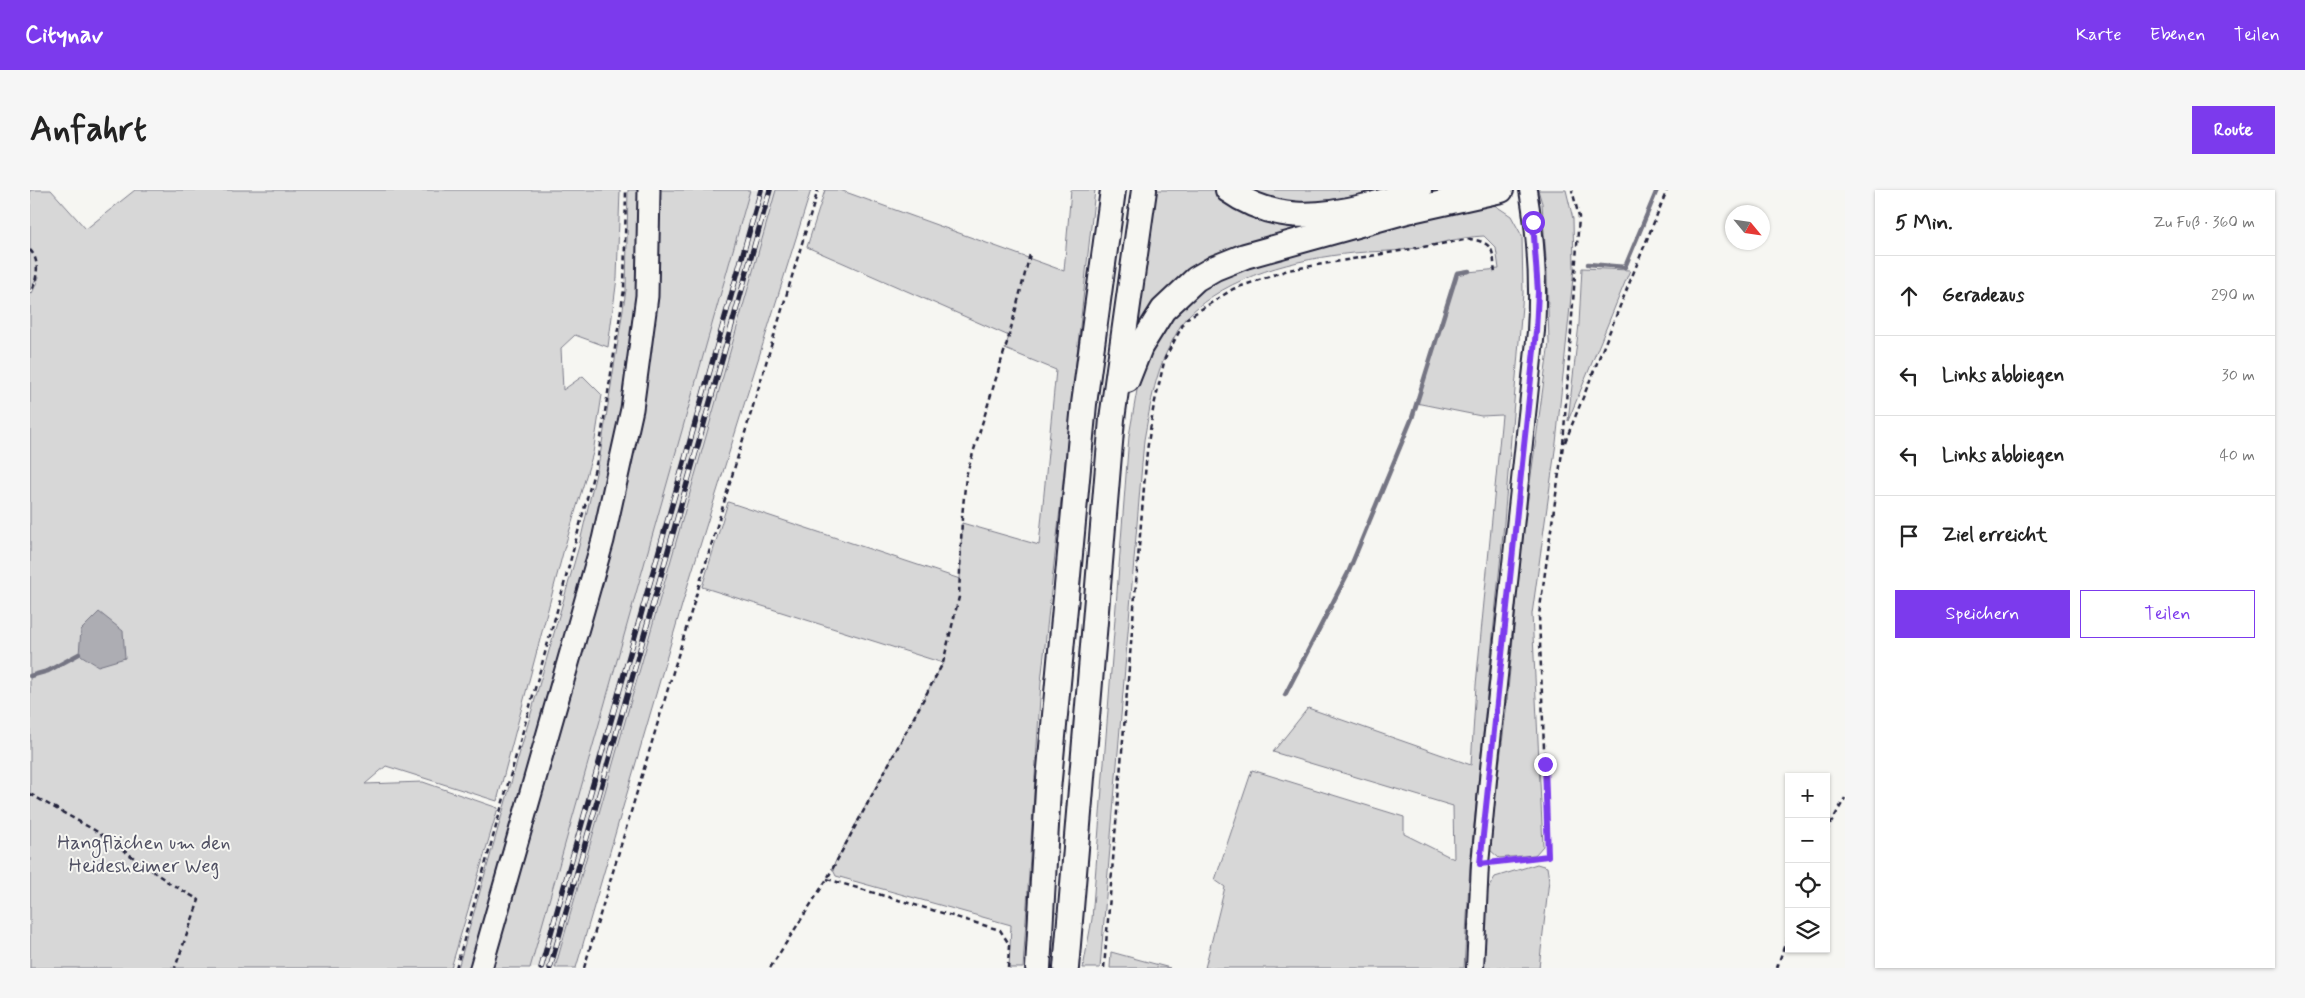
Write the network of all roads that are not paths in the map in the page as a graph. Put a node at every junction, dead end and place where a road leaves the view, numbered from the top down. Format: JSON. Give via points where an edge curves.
{"nodes":[{"id":1,"x":649,"y":190,"type":"edge"},
{"id":2,"x":1113,"y":190,"type":"edge"},
{"id":3,"x":1144,"y":190,"type":"edge"},
{"id":4,"x":1228,"y":190,"type":"edge"},
{"id":5,"x":1419,"y":190,"type":"edge"},
{"id":6,"x":1501,"y":190,"type":"edge"},
{"id":7,"x":1528,"y":190,"type":"edge"},
{"id":8,"x":1112,"y":419,"type":"junction"},
{"id":9,"x":481,"y":968,"type":"edge"},
{"id":10,"x":1038,"y":968,"type":"edge"},
{"id":11,"x":1066,"y":968,"type":"edge"},
{"id":12,"x":1475,"y":968,"type":"edge"}],
"edges":[{"from":1,"to":9,"type":"main road","via":[[647,296],[632,408],[603,540]]},
{"from":2,"to":10,"type":"highway","via":[[1084,404],[1048,790]]},
{"from":3,"to":8,"type":"highway"},
{"from":4,"to":5,"type":"highway","via":[[1276,212],[1317,216],[1367,206]]},
{"from":6,"to":8,"type":"highway","via":[[1407,210],[1245,256],[1196,279],[1176,296],[1151,326]]},
{"from":7,"to":12,"type":"street","via":[[1537,257],[1536,331],[1480,864]]},
{"from":8,"to":11,"type":"highway"}]}
